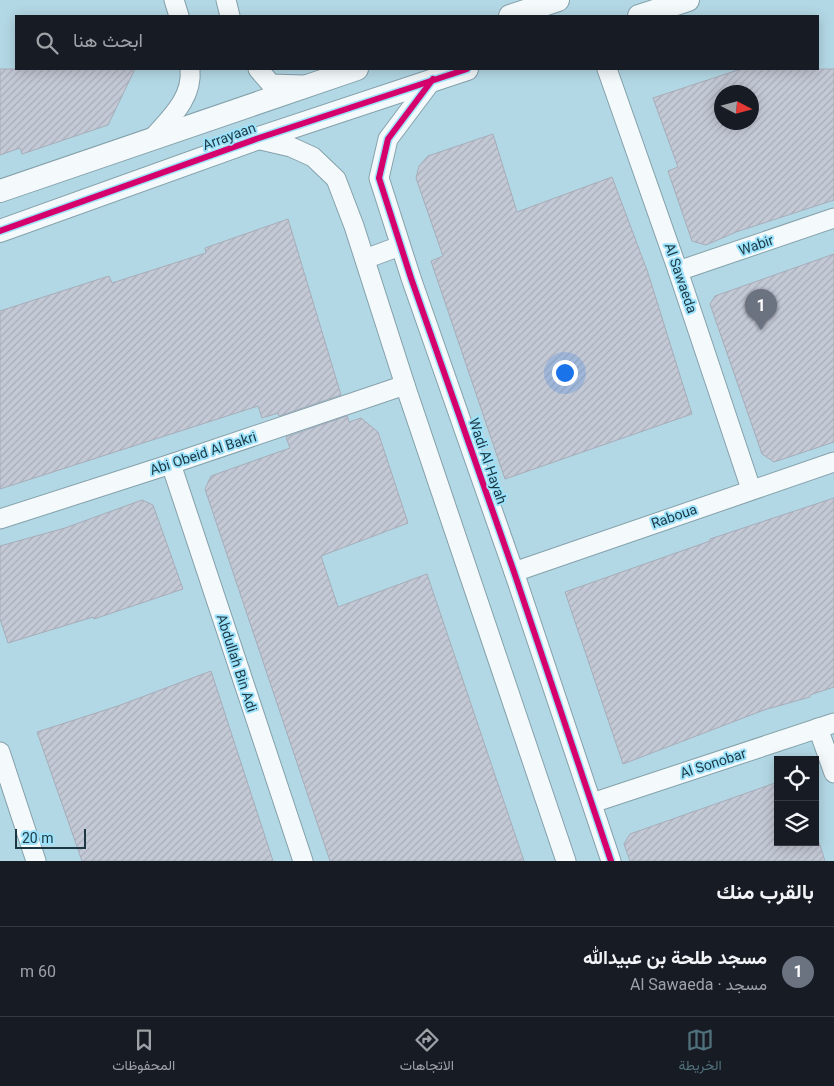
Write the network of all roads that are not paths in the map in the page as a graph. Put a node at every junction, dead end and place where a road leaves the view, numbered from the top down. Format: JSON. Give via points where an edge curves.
{"nodes":[{"id":1,"x":174,"y":0,"type":"edge"},
{"id":2,"x":226,"y":0,"type":"edge"},
{"id":3,"x":558,"y":0,"type":"edge"},
{"id":4,"x":688,"y":0,"type":"edge"},
{"id":5,"x":179,"y":15,"type":"edge"},
{"id":6,"x":230,"y":15,"type":"edge"},
{"id":7,"x":513,"y":15,"type":"edge"},
{"id":8,"x":642,"y":15,"type":"edge"},
{"id":9,"x":259,"y":70,"type":"edge"},
{"id":10,"x":353,"y":70,"type":"edge"},
{"id":11,"x":464,"y":70,"type":"edge"},
{"id":12,"x":607,"y":70,"type":"edge"},
{"id":13,"x":191,"y":74,"type":"edge"},
{"id":14,"x":433,"y":79,"type":"junction"},
{"id":15,"x":309,"y":85,"type":"junction"},
{"id":16,"x":256,"y":139,"type":"junction"},
{"id":17,"x":151,"y":140,"type":"junction"},
{"id":18,"x":0,"y":191,"type":"edge"},
{"id":19,"x":834,"y":218,"type":"edge"},
{"id":20,"x":0,"y":231,"type":"edge"},
{"id":21,"x":400,"y":246,"type":"junction"},
{"id":22,"x":365,"y":259,"type":"junction"},
{"id":23,"x":678,"y":271,"type":"junction"},
{"id":24,"x":405,"y":385,"type":"junction"},
{"id":25,"x":834,"y":462,"type":"edge"},
{"id":26,"x":171,"y":464,"type":"junction"},
{"id":27,"x":751,"y":489,"type":"junction"},
{"id":28,"x":0,"y":519,"type":"edge"},
{"id":29,"x":514,"y":572,"type":"junction"},
{"id":30,"x":826,"y":726,"type":"edge"},
{"id":31,"x":0,"y":752,"type":"edge"},
{"id":32,"x":834,"y":773,"type":"edge"},
{"id":33,"x":592,"y":803,"type":"junction"},
{"id":34,"x":36,"y":861,"type":"edge"},
{"id":35,"x":303,"y":861,"type":"edge"},
{"id":36,"x":566,"y":861,"type":"edge"},
{"id":37,"x":612,"y":861,"type":"edge"}],
"edges":[{"from":1,"to":5,"type":"street"},
{"from":2,"to":6,"type":"street"},
{"from":3,"to":7,"type":"street"},
{"from":4,"to":8,"type":"street"},
{"from":9,"to":15,"type":"street","via":[[271,84]]},
{"from":10,"to":15,"type":"street","name":"Arrayaan"},
{"from":11,"to":14,"type":"street","name":"Arrayaan"},
{"from":12,"to":23,"type":"street","name":"Al Sawaeda"},
{"from":13,"to":17,"type":"street","via":[[182,104]]},
{"from":14,"to":16,"type":"street","name":"Arrayaan"},
{"from":14,"to":21,"type":"street","name":"Wadi Al Hayah","via":[[388,139],[379,178]]},
{"from":15,"to":17,"type":"street","name":"Arrayaan"},
{"from":16,"to":20,"type":"street","name":"Arrayaan"},
{"from":16,"to":22,"type":"street","via":[[291,147],[313,157],[336,179]]},
{"from":17,"to":18,"type":"street","name":"Arrayaan"},
{"from":19,"to":23,"type":"street","name":"Wabir"},
{"from":21,"to":22,"type":"street"},
{"from":21,"to":29,"type":"street","name":"Wadi Al Hayah"},
{"from":22,"to":24,"type":"street"},
{"from":23,"to":27,"type":"street","name":"Al Sawaeda"},
{"from":24,"to":26,"type":"street","name":"Abi Obeid Al Bakri"},
{"from":24,"to":36,"type":"street"},
{"from":25,"to":27,"type":"street","name":"Raboua"},
{"from":26,"to":28,"type":"street","name":"Abi Obeid Al Bakri"},
{"from":26,"to":35,"type":"street","name":"Abdullah Bin Adi"},
{"from":27,"to":29,"type":"street","name":"Raboua"},
{"from":29,"to":33,"type":"street","name":"Wadi Al Hayah"},
{"from":30,"to":32,"type":"street"},
{"from":30,"to":33,"type":"street","name":"Al Sonobar"},
{"from":31,"to":34,"type":"street"},
{"from":33,"to":37,"type":"street","name":"Wadi Al Hayah"}]}
